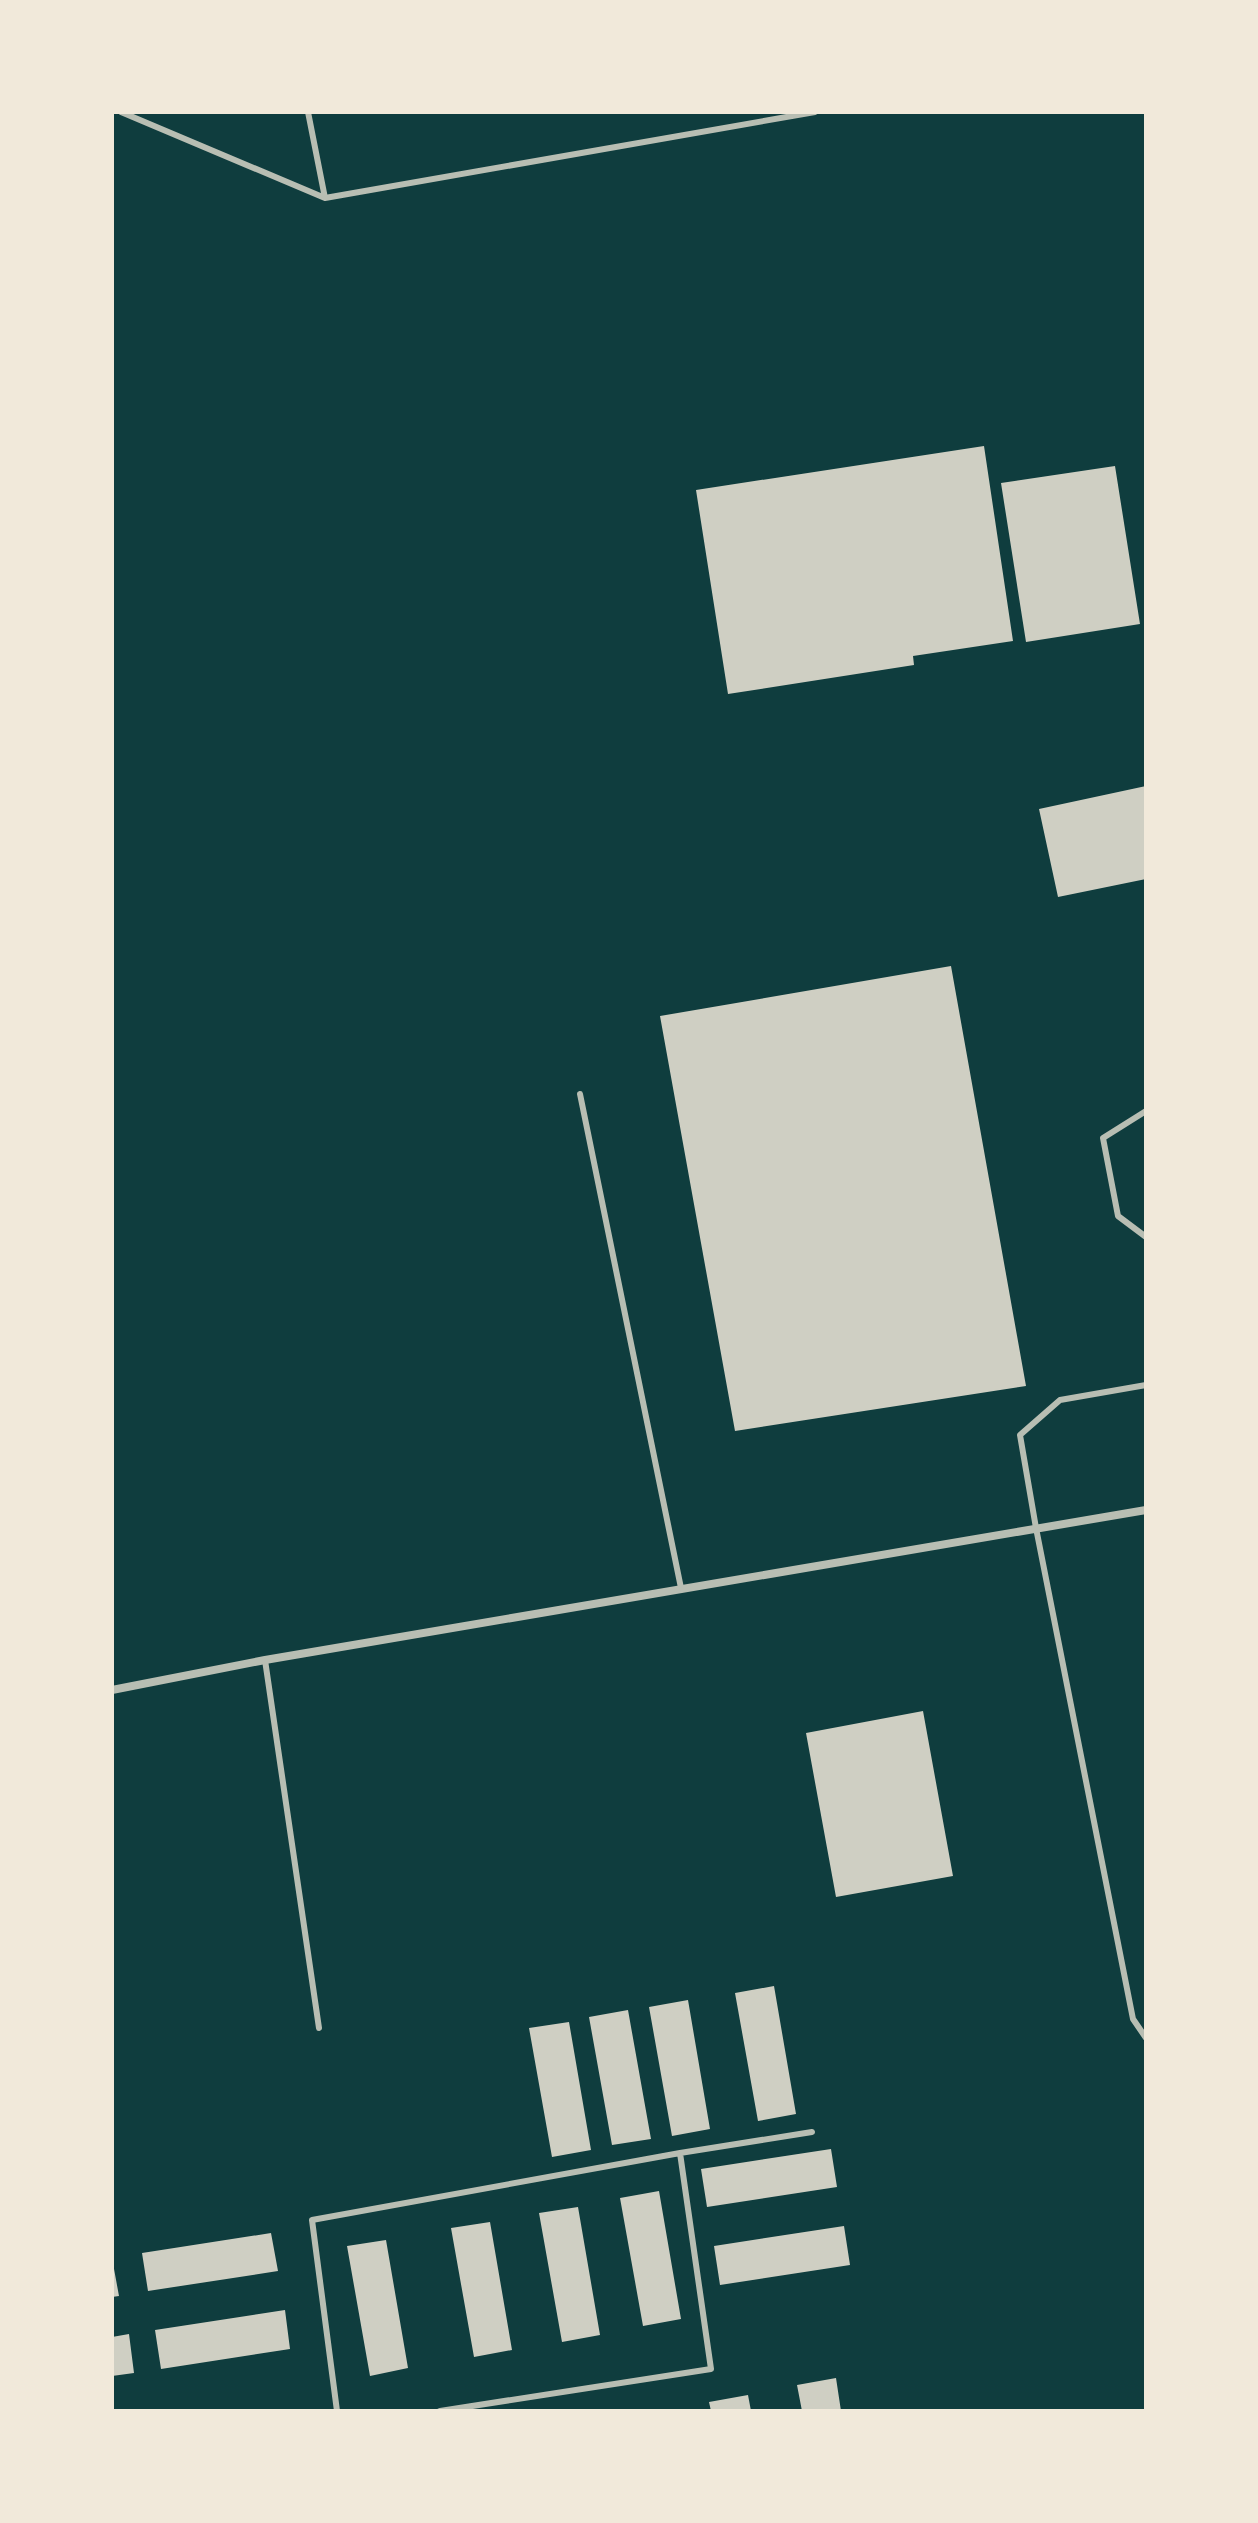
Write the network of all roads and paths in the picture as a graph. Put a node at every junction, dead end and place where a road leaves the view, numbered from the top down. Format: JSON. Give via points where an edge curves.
{"nodes":[{"id":1,"x":121,"y":112,"type":"edge"},
{"id":2,"x":308,"y":112,"type":"edge"},
{"id":3,"x":815,"y":112,"type":"edge"},
{"id":4,"x":325,"y":198,"type":"junction"},
{"id":5,"x":580,"y":1094,"type":"dead end"},
{"id":6,"x":1146,"y":1111,"type":"edge"},
{"id":7,"x":1146,"y":1237,"type":"edge"},
{"id":8,"x":1146,"y":1385,"type":"edge"},
{"id":9,"x":1146,"y":1510,"type":"edge"},
{"id":10,"x":1036,"y":1528,"type":"junction"},
{"id":11,"x":681,"y":1588,"type":"junction"},
{"id":12,"x":265,"y":1660,"type":"junction"},
{"id":13,"x":112,"y":1690,"type":"edge"},
{"id":14,"x":319,"y":2028,"type":"dead end"},
{"id":15,"x":1146,"y":2038,"type":"edge"},
{"id":16,"x":812,"y":2132,"type":"dead end"},
{"id":17,"x":680,"y":2153,"type":"junction"},
{"id":18,"x":337,"y":2411,"type":"edge"},
{"id":19,"x":440,"y":2411,"type":"edge"}],
"edges":[{"from":1,"to":4,"type":"lane"},
{"from":2,"to":4,"type":"lane"},
{"from":3,"to":4,"type":"lane"},
{"from":5,"to":11,"type":"lane"},
{"from":6,"to":7,"type":"lane","via":[[1103,1138],[1118,1216]]},
{"from":8,"to":10,"type":"lane","via":[[1060,1400],[1020,1435]]},
{"from":9,"to":10,"type":"street"},
{"from":10,"to":11,"type":"street"},
{"from":10,"to":15,"type":"lane","via":[[1133,2019]]},
{"from":11,"to":12,"type":"street"},
{"from":12,"to":13,"type":"street"},
{"from":12,"to":14,"type":"lane"},
{"from":16,"to":17,"type":"lane"},
{"from":17,"to":18,"type":"lane","via":[[312,2220]]},
{"from":17,"to":19,"type":"lane","via":[[711,2369]]}]}
